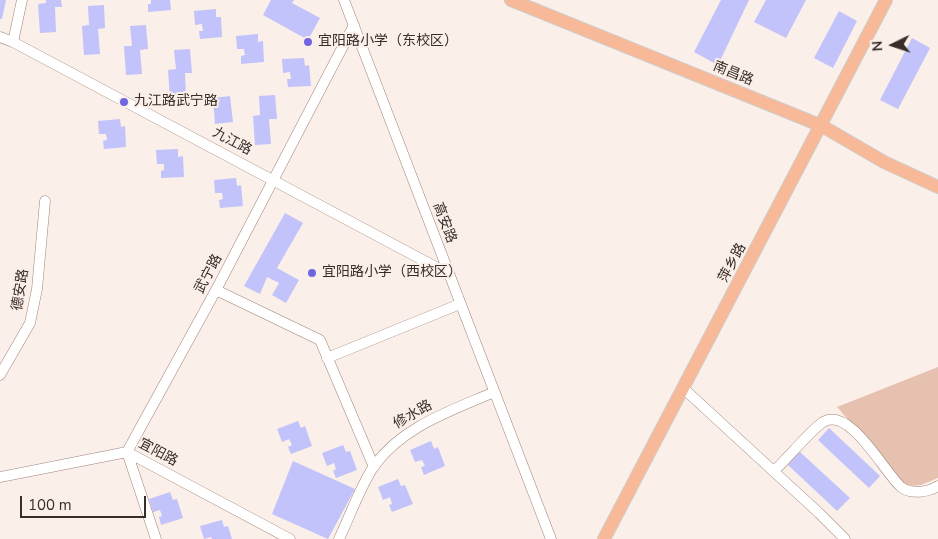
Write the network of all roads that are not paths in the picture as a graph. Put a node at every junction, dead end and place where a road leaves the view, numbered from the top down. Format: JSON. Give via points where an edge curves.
{"nodes":[{"id":1,"x":22,"y":0,"type":"edge"},
{"id":2,"x":344,"y":0,"type":"edge"},
{"id":3,"x":511,"y":0,"type":"edge"},
{"id":4,"x":886,"y":0,"type":"edge"},
{"id":5,"x":354,"y":25,"type":"junction"},
{"id":6,"x":0,"y":37,"type":"edge"},
{"id":7,"x":14,"y":42,"type":"junction"},
{"id":8,"x":822,"y":126,"type":"junction"},
{"id":9,"x":273,"y":179,"type":"junction"},
{"id":10,"x":938,"y":187,"type":"edge"},
{"id":11,"x":45,"y":200,"type":"dead end"},
{"id":12,"x":449,"y":274,"type":"junction"},
{"id":13,"x":216,"y":290,"type":"junction"},
{"id":14,"x":460,"y":304,"type":"junction"},
{"id":15,"x":327,"y":358,"type":"junction"},
{"id":16,"x":0,"y":375,"type":"edge"},
{"id":17,"x":683,"y":388,"type":"junction"},
{"id":18,"x":494,"y":392,"type":"junction"},
{"id":19,"x":127,"y":452,"type":"junction"},
{"id":20,"x":374,"y":467,"type":"junction"},
{"id":21,"x":774,"y":471,"type":"junction"},
{"id":22,"x":0,"y":477,"type":"edge"},
{"id":23,"x":938,"y":486,"type":"edge"},
{"id":24,"x":283,"y":538,"type":"edge"},
{"id":25,"x":156,"y":539,"type":"edge"},
{"id":26,"x":339,"y":539,"type":"edge"},
{"id":27,"x":551,"y":539,"type":"edge"},
{"id":28,"x":604,"y":539,"type":"edge"},
{"id":29,"x":844,"y":539,"type":"edge"}],
"edges":[{"from":1,"to":7,"type":"street"},
{"from":2,"to":5,"type":"street","name":"高安路"},
{"from":3,"to":8,"type":"main road","name":"南昌路"},
{"from":4,"to":8,"type":"main road","name":"萍乡路"},
{"from":5,"to":9,"type":"street","name":"武宁路"},
{"from":5,"to":12,"type":"street","name":"高安路"},
{"from":6,"to":7,"type":"street","name":"九江路"},
{"from":7,"to":9,"type":"street","name":"九江路"},
{"from":8,"to":10,"type":"main road","name":"南昌路","via":[[884,162]]},
{"from":8,"to":17,"type":"main road","name":"萍乡路"},
{"from":9,"to":12,"type":"street","name":"九江路"},
{"from":9,"to":13,"type":"street","name":"武宁路"},
{"from":11,"to":16,"type":"street","name":"德安路","via":[[37,289],[30,323]]},
{"from":12,"to":14,"type":"street","name":"高安路"},
{"from":13,"to":15,"type":"street","via":[[320,340]]},
{"from":13,"to":19,"type":"street","name":"武宁路"},
{"from":14,"to":15,"type":"street"},
{"from":14,"to":18,"type":"street","name":"高安路"},
{"from":15,"to":20,"type":"street"},
{"from":17,"to":21,"type":"street"},
{"from":17,"to":28,"type":"main road","name":"萍乡路"},
{"from":18,"to":20,"type":"street","name":"修水路","via":[[426,421],[396,441]]},
{"from":18,"to":27,"type":"street","name":"高安路"},
{"from":19,"to":22,"type":"street","name":"宜阳路"},
{"from":19,"to":24,"type":"street","name":"宜阳路"},
{"from":19,"to":25,"type":"street"},
{"from":20,"to":26,"type":"street","name":"修水路"},
{"from":21,"to":23,"type":"street","via":[[824,422],[836,420],[851,427],[902,488],[917,492]]},
{"from":21,"to":29,"type":"street"}]}
